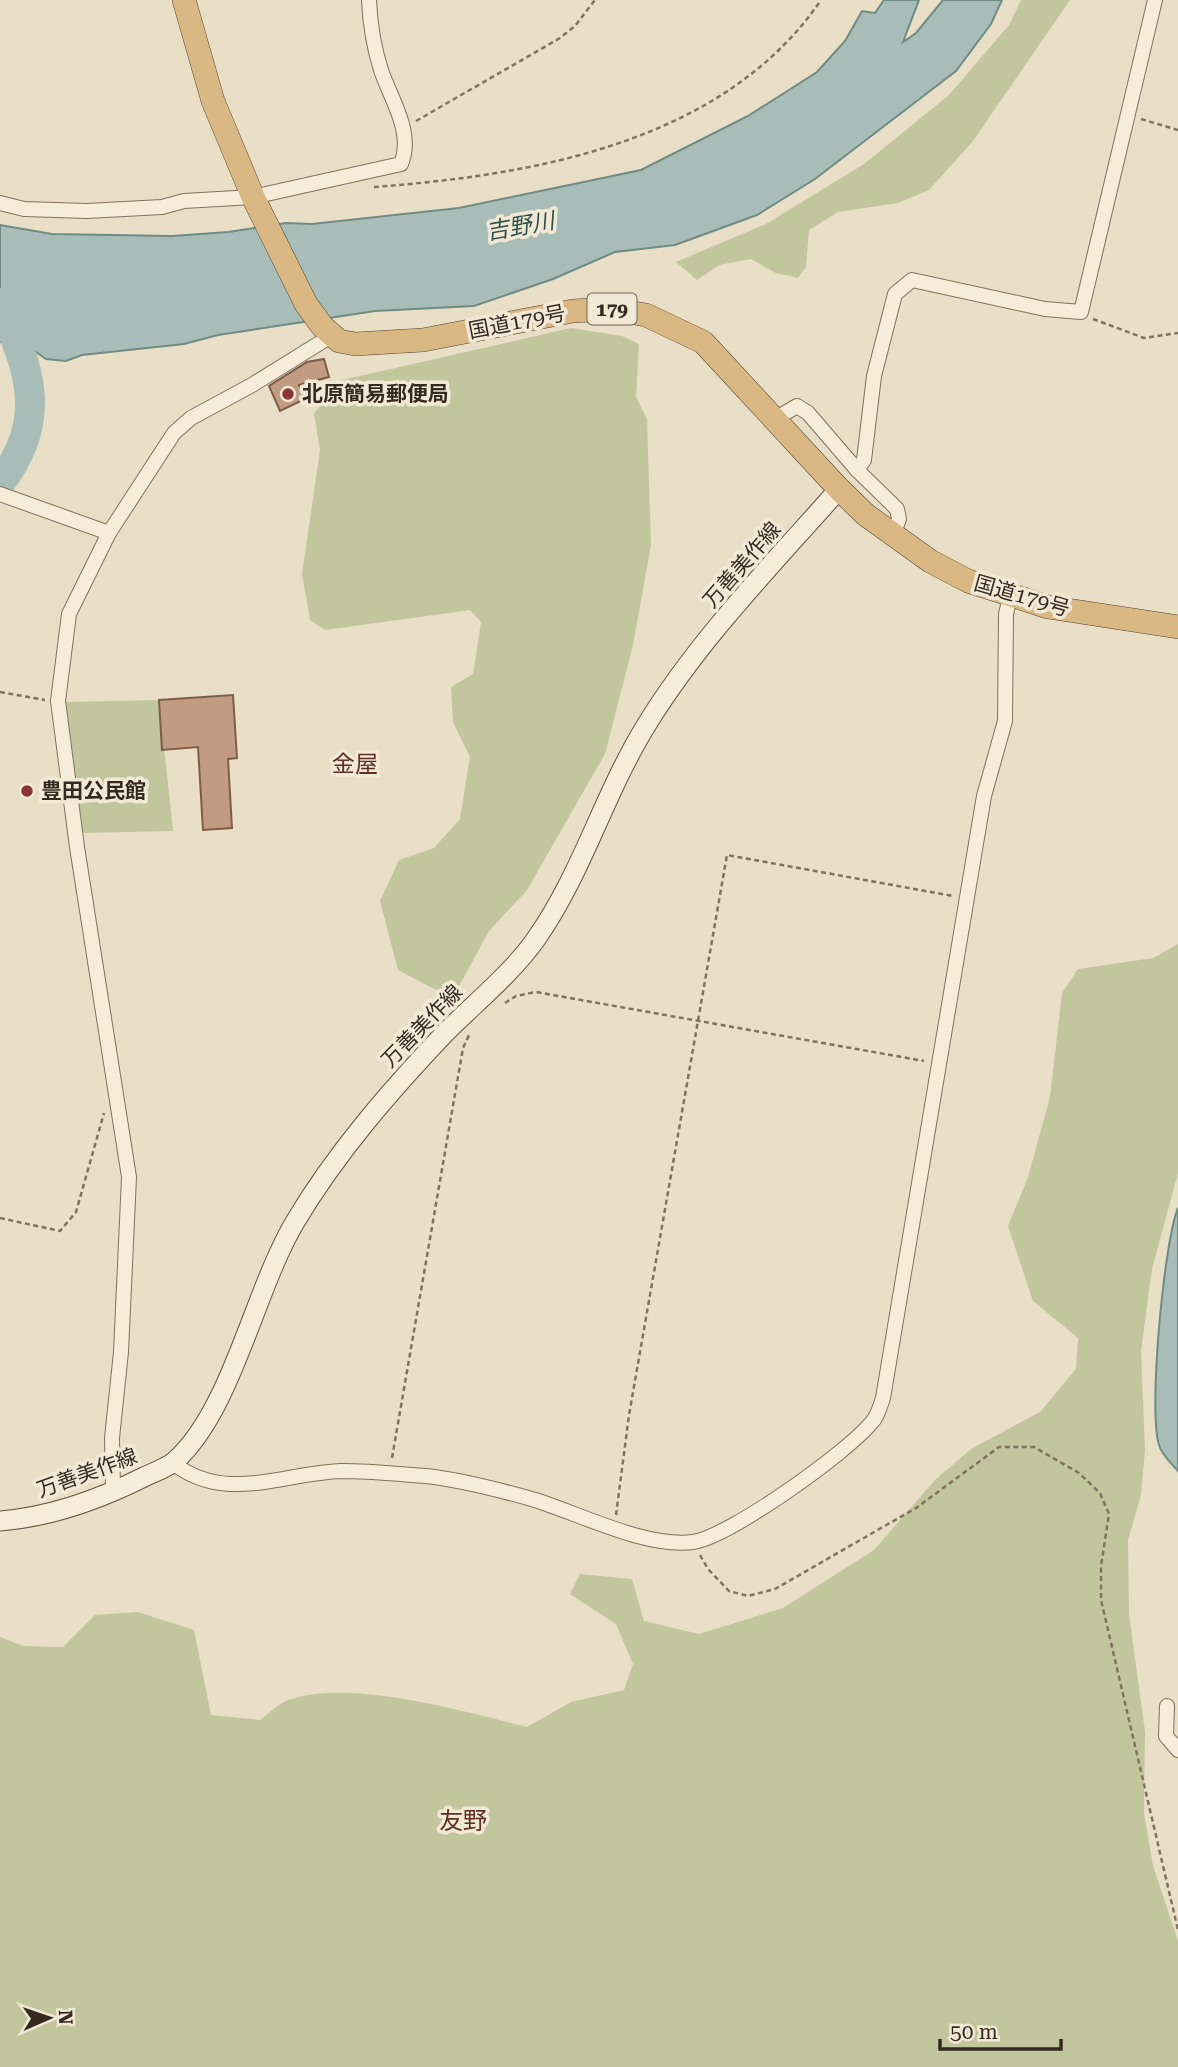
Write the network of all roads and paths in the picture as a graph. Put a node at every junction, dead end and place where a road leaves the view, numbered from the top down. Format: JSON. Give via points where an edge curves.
{"nodes":[{"id":1,"x":184,"y":0,"type":"edge"},
{"id":2,"x":369,"y":0,"type":"edge"},
{"id":3,"x":595,"y":0,"type":"edge"},
{"id":4,"x":821,"y":0,"type":"edge"},
{"id":5,"x":1155,"y":0,"type":"edge"},
{"id":6,"x":1127,"y":115,"type":"junction"},
{"id":7,"x":403,"y":126,"type":"junction"},
{"id":8,"x":1178,"y":130,"type":"edge"},
{"id":9,"x":371,"y":187,"type":"dead end"},
{"id":10,"x":253,"y":197,"type":"junction"},
{"id":11,"x":0,"y":203,"type":"edge"},
{"id":12,"x":1081,"y":312,"type":"junction"},
{"id":13,"x":327,"y":331,"type":"junction"},
{"id":14,"x":1178,"y":333,"type":"edge"},
{"id":15,"x":775,"y":419,"type":"junction"},
{"id":16,"x":857,"y":470,"type":"junction"},
{"id":17,"x":839,"y":489,"type":"junction"},
{"id":18,"x":1,"y":494,"type":"edge"},
{"id":19,"x":109,"y":533,"type":"junction"},
{"id":20,"x":893,"y":535,"type":"junction"},
{"id":21,"x":1010,"y":597,"type":"junction"},
{"id":22,"x":1178,"y":627,"type":"edge"},
{"id":23,"x":0,"y":692,"type":"edge"},
{"id":24,"x":58,"y":701,"type":"junction"},
{"id":25,"x":968,"y":899,"type":"junction"},
{"id":26,"x":502,"y":1004,"type":"dead end"},
{"id":27,"x":697,"y":1020,"type":"junction"},
{"id":28,"x":471,"y":1030,"type":"dead end"},
{"id":29,"x":941,"y":1064,"type":"junction"},
{"id":30,"x":114,"y":1094,"type":"junction"},
{"id":31,"x":0,"y":1217,"type":"edge"},
{"id":32,"x":173,"y":1463,"type":"junction"},
{"id":33,"x":391,"y":1474,"type":"junction"},
{"id":34,"x":113,"y":1492,"type":"junction"},
{"id":35,"x":0,"y":1521,"type":"edge"},
{"id":36,"x":616,"y":1529,"type":"junction"},
{"id":37,"x":694,"y":1542,"type":"junction"},
{"id":38,"x":1167,"y":1706,"type":"dead end"},
{"id":39,"x":1178,"y":1751,"type":"edge"},
{"id":40,"x":1178,"y":1930,"type":"edge"}],
"edges":[{"from":1,"to":10,"type":"highway","via":[[213,101]]},
{"from":2,"to":7,"type":"street","via":[[381,69]]},
{"from":3,"to":7,"type":"path","via":[[561,38]]},
{"from":4,"to":9,"type":"path","via":[[804,25],[724,96],[624,143],[515,169]]},
{"from":5,"to":6,"type":"street"},
{"from":6,"to":8,"type":"path"},
{"from":6,"to":12,"type":"street"},
{"from":7,"to":10,"type":"street","via":[[407,151],[401,164]]},
{"from":10,"to":11,"type":"street","via":[[87,211],[24,209]]},
{"from":10,"to":13,"type":"highway","via":[[306,304]]},
{"from":12,"to":14,"type":"path","via":[[1144,338]]},
{"from":12,"to":16,"type":"street","via":[[1045,309],[912,280],[904,284],[895,294],[877,365],[864,460]]},
{"from":13,"to":15,"type":"highway","name":"国道179号","number":"179","via":[[355,344],[423,340],[573,311],[610,309],[646,315],[703,342]]},
{"from":13,"to":19,"type":"street","via":[[174,433]]},
{"from":15,"to":16,"type":"street","via":[[797,406]]},
{"from":15,"to":17,"type":"highway","name":"国道179号","number":"179"},
{"from":16,"to":20,"type":"street","via":[[897,509]]},
{"from":17,"to":20,"type":"highway","name":"国道179号","number":"179"},
{"from":17,"to":32,"type":"main road","name":"万善美作線","via":[[678,676],[618,779],[570,886],[534,942],[408,1072],[328,1173],[268,1273],[212,1411]]},
{"from":18,"to":19,"type":"street"},
{"from":19,"to":24,"type":"street","via":[[69,614]]},
{"from":20,"to":21,"type":"highway","name":"国道179号","number":"179","via":[[939,566]]},
{"from":21,"to":22,"type":"highway","name":"国道179号","number":"179"},
{"from":21,"to":25,"type":"street","via":[[1005,721],[984,796]]},
{"from":23,"to":24,"type":"path"},
{"from":24,"to":30,"type":"street"},
{"from":25,"to":27,"type":"path","via":[[727,855]]},
{"from":25,"to":29,"type":"street"},
{"from":26,"to":27,"type":"path","via":[[536,992]]},
{"from":27,"to":29,"type":"path"},
{"from":27,"to":36,"type":"path","via":[[629,1415]]},
{"from":28,"to":33,"type":"path","via":[[463,1048],[424,1262],[392,1443]]},
{"from":29,"to":37,"type":"street","via":[[883,1398],[874,1421],[830,1460],[725,1531]]},
{"from":30,"to":31,"type":"path","via":[[107,1101],[76,1212],[60,1231]]},
{"from":30,"to":34,"type":"street","via":[[129,1197],[112,1438]]},
{"from":32,"to":33,"type":"street","via":[[203,1482],[264,1483],[340,1471]]},
{"from":32,"to":34,"type":"main road","name":"万善美作線"},
{"from":33,"to":36,"type":"street","via":[[430,1477],[534,1500]]},
{"from":34,"to":35,"type":"main road","name":"万善美作線","via":[[62,1511]]},
{"from":36,"to":37,"type":"street"},
{"from":37,"to":40,"type":"path","via":[[708,1569],[729,1591],[748,1595],[775,1589],[905,1515],[999,1447],[1034,1447],[1079,1473],[1100,1493],[1109,1514],[1101,1600]]},
{"from":38,"to":39,"type":"street","via":[[1166,1736]]}]}
